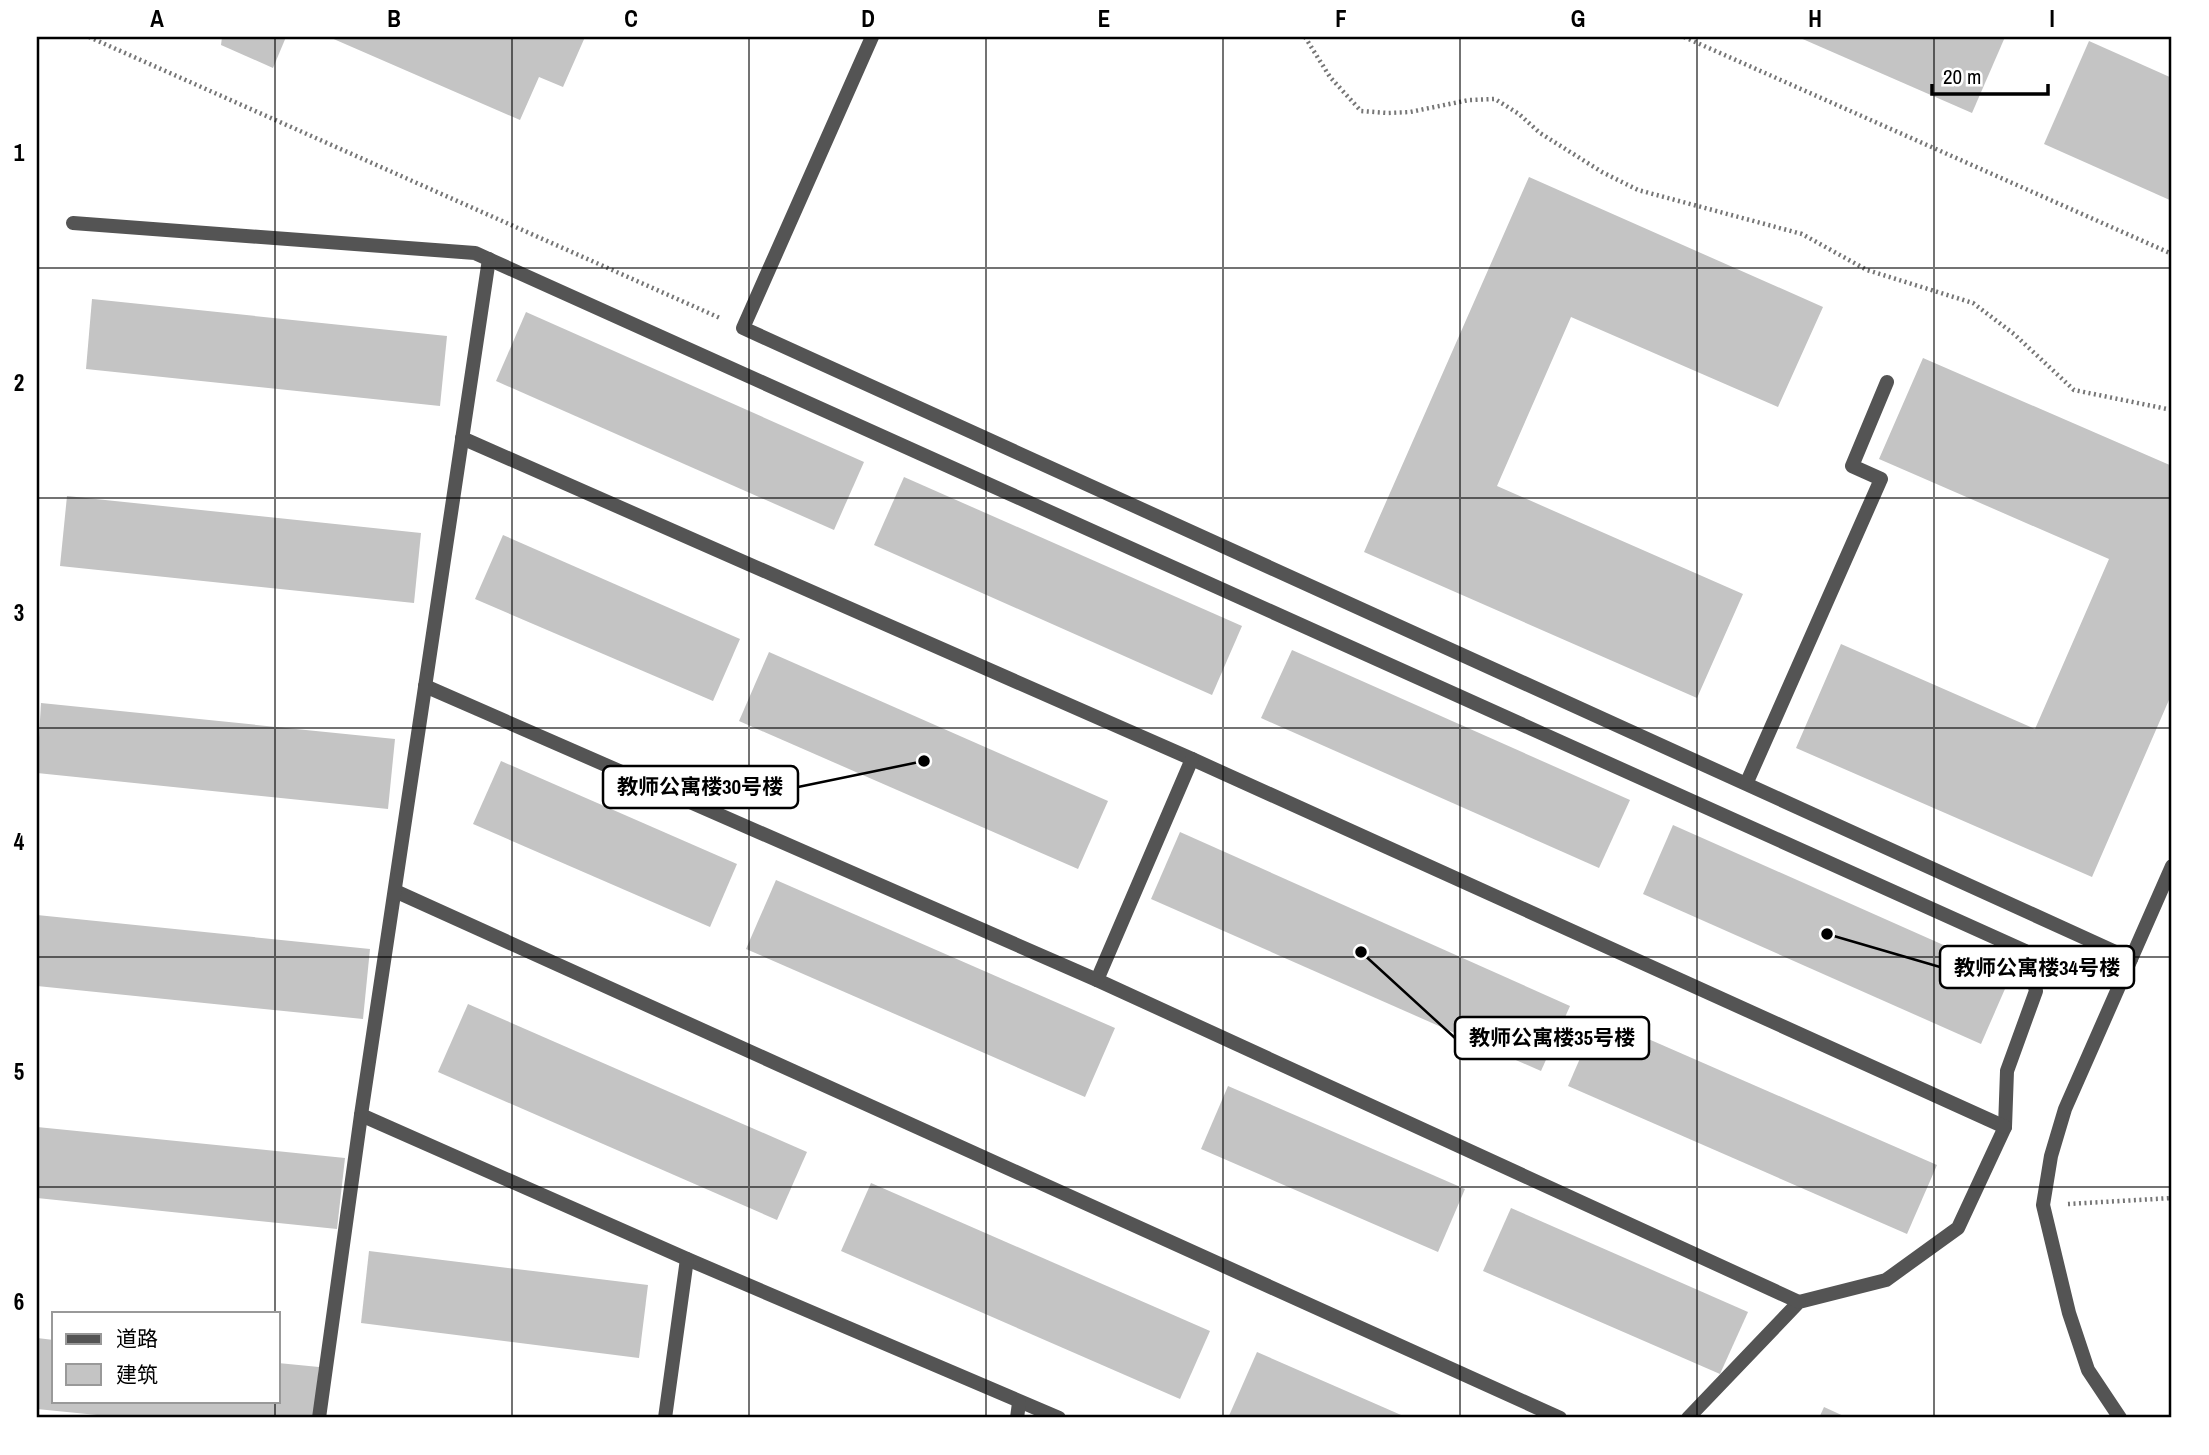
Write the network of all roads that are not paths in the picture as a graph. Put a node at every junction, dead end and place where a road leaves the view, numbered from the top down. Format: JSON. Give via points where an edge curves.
{"nodes":[{"id":1,"x":872,"y":37,"type":"edge"},
{"id":2,"x":73,"y":223,"type":"dead end"},
{"id":3,"x":489,"y":260,"type":"junction"},
{"id":4,"x":1887,"y":382,"type":"dead end"},
{"id":5,"x":462,"y":438,"type":"junction"},
{"id":6,"x":425,"y":686,"type":"junction"},
{"id":7,"x":1192,"y":759,"type":"junction"},
{"id":8,"x":1747,"y":782,"type":"junction"},
{"id":9,"x":2172,"y":866,"type":"edge"},
{"id":10,"x":395,"y":891,"type":"junction"},
{"id":11,"x":2131,"y":959,"type":"junction"},
{"id":12,"x":1097,"y":979,"type":"junction"},
{"id":13,"x":361,"y":1115,"type":"junction"},
{"id":14,"x":2005,"y":1127,"type":"junction"},
{"id":15,"x":687,"y":1259,"type":"junction"},
{"id":16,"x":1799,"y":1302,"type":"junction"},
{"id":17,"x":1019,"y":1402,"type":"junction"},
{"id":18,"x":318,"y":1418,"type":"edge"},
{"id":19,"x":665,"y":1418,"type":"edge"},
{"id":20,"x":1017,"y":1418,"type":"edge"},
{"id":21,"x":1059,"y":1418,"type":"edge"},
{"id":22,"x":1560,"y":1418,"type":"edge"},
{"id":23,"x":1688,"y":1418,"type":"edge"},
{"id":24,"x":2120,"y":1418,"type":"edge"}],
"edges":[{"from":1,"to":8,"type":"street","via":[[743,328]]},
{"from":2,"to":3,"type":"street","via":[[475,253]]},
{"from":3,"to":5,"type":"street"},
{"from":3,"to":14,"type":"street","via":[[2025,951],[2035,991],[2007,1071]]},
{"from":4,"to":8,"type":"street","via":[[1852,466],[1881,479]]},
{"from":5,"to":6,"type":"street"},
{"from":5,"to":7,"type":"street"},
{"from":6,"to":10,"type":"street"},
{"from":6,"to":12,"type":"street"},
{"from":7,"to":12,"type":"street"},
{"from":7,"to":14,"type":"street"},
{"from":8,"to":11,"type":"street"},
{"from":9,"to":11,"type":"street"},
{"from":10,"to":13,"type":"street"},
{"from":10,"to":22,"type":"street"},
{"from":11,"to":24,"type":"street","via":[[2065,1109],[2043,1205],[2088,1370]]},
{"from":12,"to":16,"type":"street"},
{"from":13,"to":15,"type":"street"},
{"from":13,"to":18,"type":"street"},
{"from":14,"to":16,"type":"street","via":[[1958,1228],[1886,1280]]},
{"from":15,"to":17,"type":"street"},
{"from":15,"to":19,"type":"street"},
{"from":16,"to":23,"type":"street"},
{"from":17,"to":20,"type":"street"},
{"from":17,"to":21,"type":"street"}]}
